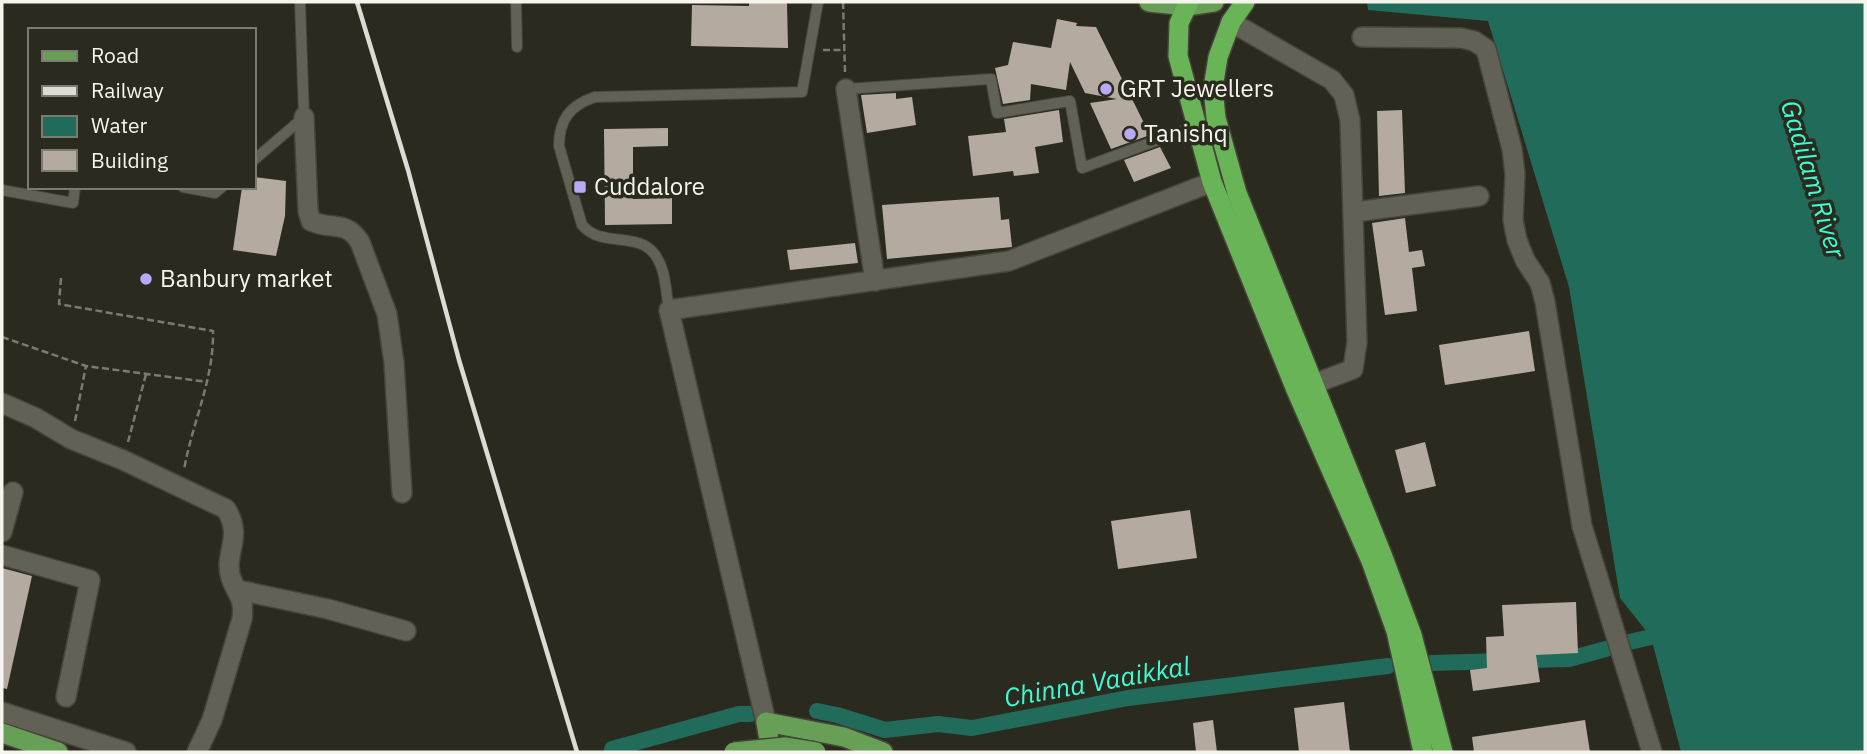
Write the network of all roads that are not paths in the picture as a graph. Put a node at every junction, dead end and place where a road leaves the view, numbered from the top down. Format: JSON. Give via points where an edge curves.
{"nodes":[{"id":1,"x":300,"y":2,"type":"edge"},
{"id":2,"x":516,"y":2,"type":"edge"},
{"id":3,"x":818,"y":2,"type":"edge"},
{"id":4,"x":1149,"y":2,"type":"edge"},
{"id":5,"x":1214,"y":2,"type":"edge"},
{"id":6,"x":1245,"y":2,"type":"edge"},
{"id":7,"x":1188,"y":4,"type":"edge"},
{"id":8,"x":1231,"y":22,"type":"junction"},
{"id":9,"x":1362,"y":37,"type":"dead end"},
{"id":10,"x":516,"y":47,"type":"dead end"},
{"id":11,"x":846,"y":89,"type":"joint"},
{"id":12,"x":304,"y":117,"type":"junction"},
{"id":13,"x":1196,"y":126,"type":"junction"},
{"id":14,"x":256,"y":158,"type":"edge"},
{"id":15,"x":1212,"y":182,"type":"junction"},
{"id":16,"x":75,"y":189,"type":"edge"},
{"id":17,"x":194,"y":189,"type":"edge"},
{"id":18,"x":220,"y":189,"type":"edge"},
{"id":19,"x":2,"y":190,"type":"edge"},
{"id":20,"x":1479,"y":196,"type":"dead end"},
{"id":21,"x":1354,"y":212,"type":"junction"},
{"id":22,"x":876,"y":281,"type":"junction"},
{"id":23,"x":669,"y":310,"type":"junction"},
{"id":24,"x":1314,"y":384,"type":"junction"},
{"id":25,"x":2,"y":403,"type":"edge"},
{"id":26,"x":13,"y":492,"type":"dead end"},
{"id":27,"x":402,"y":493,"type":"dead end"},
{"id":28,"x":2,"y":532,"type":"edge"},
{"id":29,"x":2,"y":555,"type":"edge"},
{"id":30,"x":238,"y":590,"type":"junction"},
{"id":31,"x":406,"y":631,"type":"dead end"},
{"id":32,"x":66,"y":696,"type":"dead end"},
{"id":33,"x":2,"y":712,"type":"edge"},
{"id":34,"x":766,"y":722,"type":"junction"},
{"id":35,"x":2,"y":733,"type":"edge"},
{"id":36,"x":58,"y":752,"type":"edge"},
{"id":37,"x":126,"y":752,"type":"edge"},
{"id":38,"x":197,"y":752,"type":"edge"},
{"id":39,"x":734,"y":752,"type":"edge"},
{"id":40,"x":771,"y":752,"type":"edge"},
{"id":41,"x":816,"y":752,"type":"edge"},
{"id":42,"x":883,"y":752,"type":"edge"},
{"id":43,"x":1423,"y":752,"type":"edge"},
{"id":44,"x":1443,"y":752,"type":"edge"},
{"id":45,"x":1652,"y":752,"type":"edge"}],
"edges":[{"from":1,"to":12,"type":"lane"},
{"from":2,"to":10,"type":"lane"},
{"from":3,"to":23,"type":"lane","via":[[802,92],[595,97],[582,101],[563,120],[559,146],[582,225],[600,237],[638,240],[652,252],[662,269]]},
{"from":4,"to":7,"type":"main road"},
{"from":5,"to":7,"type":"main road"},
{"from":6,"to":8,"type":"highway"},
{"from":7,"to":13,"type":"highway","via":[[1179,23],[1178,56]]},
{"from":8,"to":21,"type":"street","via":[[1332,80],[1343,95],[1350,120]]},
{"from":8,"to":24,"type":"highway","via":[[1213,88],[1216,118],[1237,193]]},
{"from":9,"to":45,"type":"street","via":[[1461,38],[1486,49],[1512,149],[1517,240],[1545,302],[1581,526]]},
{"from":11,"to":13,"type":"lane","via":[[991,79],[997,113],[1070,101],[1082,168]]},
{"from":11,"to":22,"type":"street"},
{"from":12,"to":14,"type":"lane"},
{"from":12,"to":27,"type":"street","via":[[311,221],[353,232],[387,314]]},
{"from":13,"to":15,"type":"highway"},
{"from":15,"to":22,"type":"street","via":[[1009,261]]},
{"from":15,"to":43,"type":"highway","via":[[1371,561],[1396,631]]},
{"from":16,"to":19,"type":"lane","via":[[73,203]]},
{"from":17,"to":18,"type":"lane","via":[[215,193]]},
{"from":20,"to":21,"type":"street"},
{"from":21,"to":24,"type":"street","via":[[1357,342],[1353,369]]},
{"from":22,"to":23,"type":"street"},
{"from":23,"to":34,"type":"street"},
{"from":24,"to":44,"type":"highway","via":[[1412,635]]},
{"from":25,"to":30,"type":"street","via":[[226,509],[234,521],[230,568]]},
{"from":26,"to":28,"type":"street"},
{"from":29,"to":32,"type":"street","via":[[90,580]]},
{"from":30,"to":31,"type":"street"},
{"from":30,"to":38,"type":"street","via":[[244,605],[242,619],[212,720]]},
{"from":33,"to":37,"type":"street"},
{"from":34,"to":40,"type":"main road"},
{"from":34,"to":42,"type":"main road","via":[[844,737]]},
{"from":35,"to":36,"type":"main road"},
{"from":39,"to":41,"type":"main road","bridge":true,"via":[[785,747]]}]}
